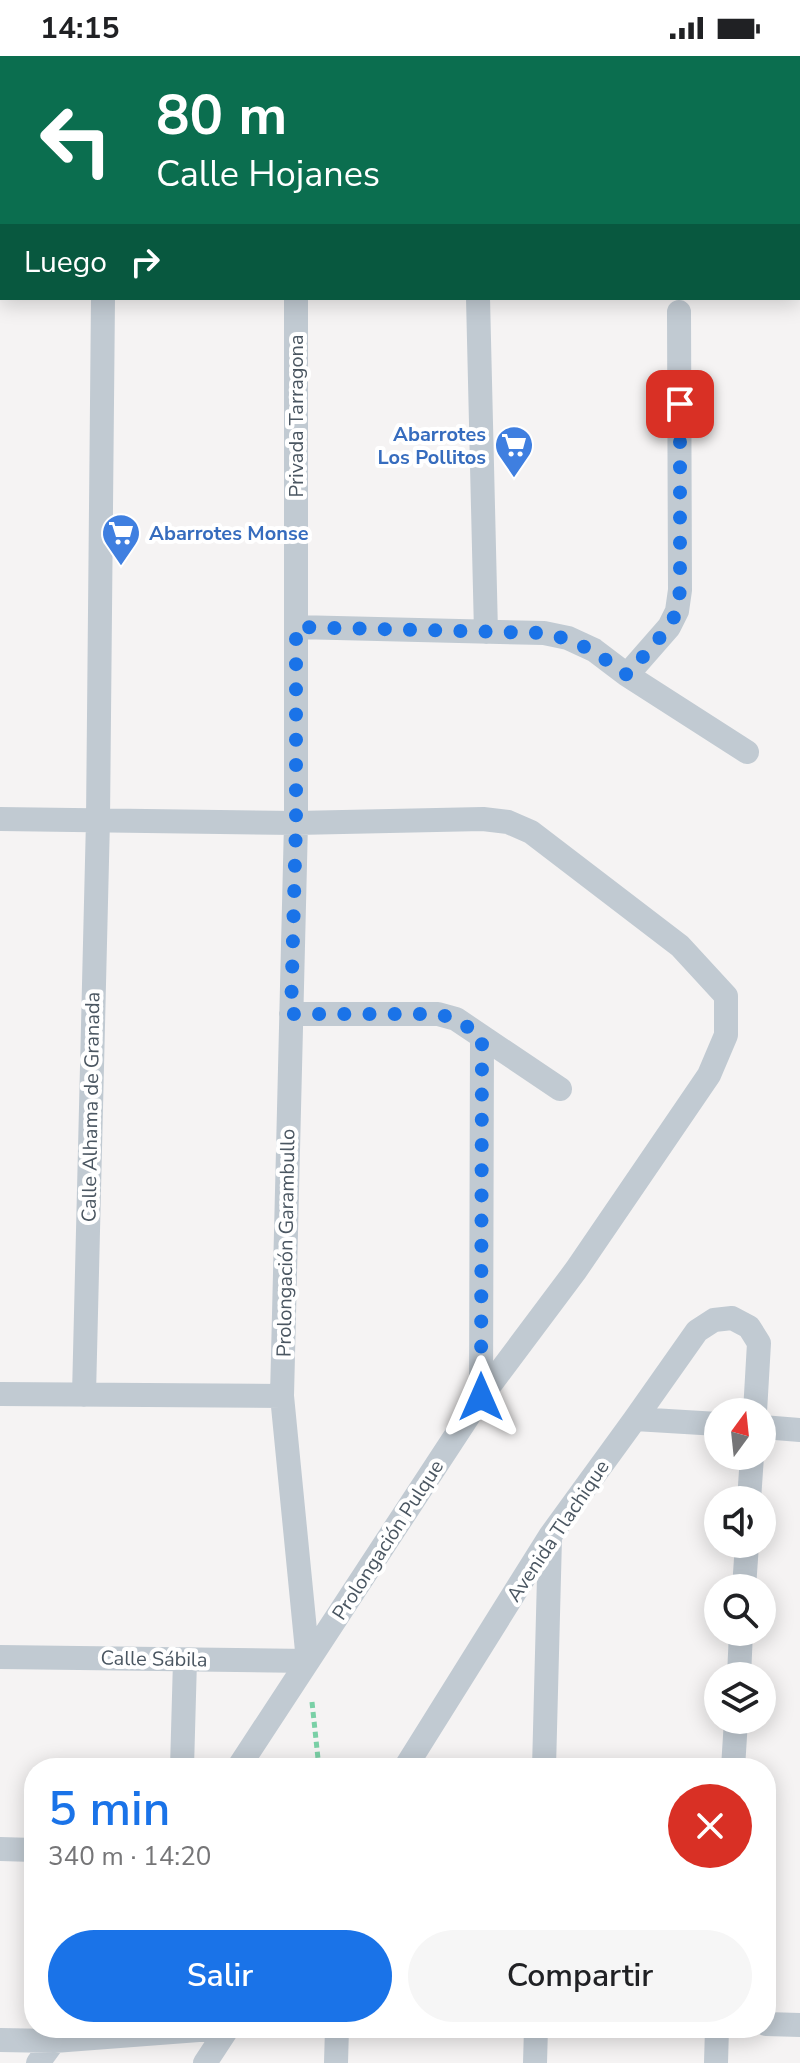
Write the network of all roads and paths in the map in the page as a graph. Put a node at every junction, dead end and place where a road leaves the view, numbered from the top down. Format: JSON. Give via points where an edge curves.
{"nodes":[{"id":1,"x":103,"y":300,"type":"edge"},
{"id":2,"x":296,"y":300,"type":"edge"},
{"id":3,"x":478,"y":305,"type":"edge"},
{"id":4,"x":679,"y":312,"type":"dead end"},
{"id":5,"x":296,"y":627,"type":"junction"},
{"id":6,"x":486,"y":632,"type":"junction"},
{"id":7,"x":627,"y":675,"type":"junction"},
{"id":8,"x":747,"y":752,"type":"dead end"},
{"id":9,"x":0,"y":819,"type":"edge"},
{"id":10,"x":98,"y":820,"type":"junction"},
{"id":11,"x":296,"y":823,"type":"junction"},
{"id":12,"x":291,"y":1014,"type":"junction"},
{"id":13,"x":482,"y":1037,"type":"junction"},
{"id":14,"x":560,"y":1089,"type":"dead end"},
{"id":15,"x":0,"y":1394,"type":"edge"},
{"id":16,"x":84,"y":1395,"type":"junction"},
{"id":17,"x":282,"y":1396,"type":"junction"},
{"id":18,"x":481,"y":1397,"type":"junction"},
{"id":19,"x":756,"y":1398,"type":"edge"},
{"id":20,"x":635,"y":1419,"type":"junction"},
{"id":21,"x":704,"y":1423,"type":"edge"},
{"id":22,"x":776,"y":1428,"type":"edge"},
{"id":23,"x":800,"y":1430,"type":"edge"},
{"id":24,"x":550,"y":1536,"type":"junction"},
{"id":25,"x":0,"y":1657,"type":"edge"},
{"id":26,"x":185,"y":1660,"type":"junction"},
{"id":27,"x":308,"y":1661,"type":"junction"},
{"id":28,"x":735,"y":1734,"type":"edge"},
{"id":29,"x":182,"y":1758,"type":"edge"},
{"id":30,"x":245,"y":1758,"type":"edge"},
{"id":31,"x":318,"y":1758,"type":"edge"},
{"id":32,"x":411,"y":1758,"type":"edge"},
{"id":33,"x":544,"y":1758,"type":"edge"},
{"id":34,"x":734,"y":1758,"type":"edge"},
{"id":35,"x":0,"y":1849,"type":"edge"},
{"id":36,"x":24,"y":1850,"type":"edge"},
{"id":37,"x":776,"y":2024,"type":"edge"},
{"id":38,"x":800,"y":2025,"type":"edge"},
{"id":39,"x":24,"y":2038,"type":"edge"},
{"id":40,"x":56,"y":2038,"type":"edge"},
{"id":41,"x":220,"y":2038,"type":"edge"},
{"id":42,"x":337,"y":2038,"type":"edge"},
{"id":43,"x":536,"y":2038,"type":"edge"},
{"id":44,"x":717,"y":2038,"type":"edge"},
{"id":45,"x":0,"y":2040,"type":"edge"},
{"id":46,"x":38,"y":2063,"type":"edge"},
{"id":47,"x":205,"y":2063,"type":"edge"},
{"id":48,"x":336,"y":2063,"type":"edge"},
{"id":49,"x":535,"y":2063,"type":"edge"},
{"id":50,"x":716,"y":2063,"type":"edge"}],
"edges":[{"from":1,"to":10,"type":"street","name":"Calle Alhama de Granada"},
{"from":2,"to":5,"type":"street","name":"Privada Tarragona"},
{"from":3,"to":6,"type":"street"},
{"from":4,"to":7,"type":"street","via":[[677,611]]},
{"from":5,"to":6,"type":"street"},
{"from":5,"to":11,"type":"street","name":"Privada Tarragona"},
{"from":6,"to":7,"type":"street","via":[[568,638]]},
{"from":7,"to":8,"type":"street"},
{"from":9,"to":10,"type":"street"},
{"from":10,"to":11,"type":"street"},
{"from":10,"to":16,"type":"street","name":"Calle Alhama de Granada"},
{"from":11,"to":12,"type":"street","name":"Prolongación Garambullo"},
{"from":11,"to":18,"type":"street","name":"Prolongación Pulque","via":[[508,822],[531,832],[680,946],[726,996],[726,1035],[709,1075],[576,1270]]},
{"from":12,"to":13,"type":"street","via":[[438,1014]]},
{"from":12,"to":17,"type":"street","name":"Prolongación Garambullo"},
{"from":13,"to":14,"type":"street"},
{"from":13,"to":18,"type":"street"},
{"from":15,"to":16,"type":"street"},
{"from":16,"to":17,"type":"street"},
{"from":17,"to":27,"type":"street","name":"Prolongación Garambullo"},
{"from":18,"to":27,"type":"street","name":"Prolongación Pulque"},
{"from":19,"to":20,"type":"street","name":"Avenida Tlachique","via":[[759,1343],[749,1327],[732,1318],[714,1320],[697,1331]]},
{"from":20,"to":21,"type":"street"},
{"from":20,"to":24,"type":"street","name":"Avenida Tlachique"},
{"from":22,"to":23,"type":"street"},
{"from":24,"to":32,"type":"street","name":"Avenida Tlachique"},
{"from":24,"to":33,"type":"street"},
{"from":25,"to":26,"type":"street","name":"Calle Sábila"},
{"from":26,"to":27,"type":"street","name":"Calle Sábila"},
{"from":26,"to":29,"type":"street"},
{"from":27,"to":30,"type":"street","name":"Prolongación Pulque"},
{"from":27,"to":31,"type":"path"},
{"from":28,"to":34,"type":"street"},
{"from":35,"to":36,"type":"street"},
{"from":37,"to":38,"type":"street"},
{"from":39,"to":45,"type":"street"},
{"from":40,"to":46,"type":"street"},
{"from":41,"to":47,"type":"street"},
{"from":42,"to":48,"type":"street"},
{"from":43,"to":49,"type":"street"},
{"from":44,"to":50,"type":"street"}]}
